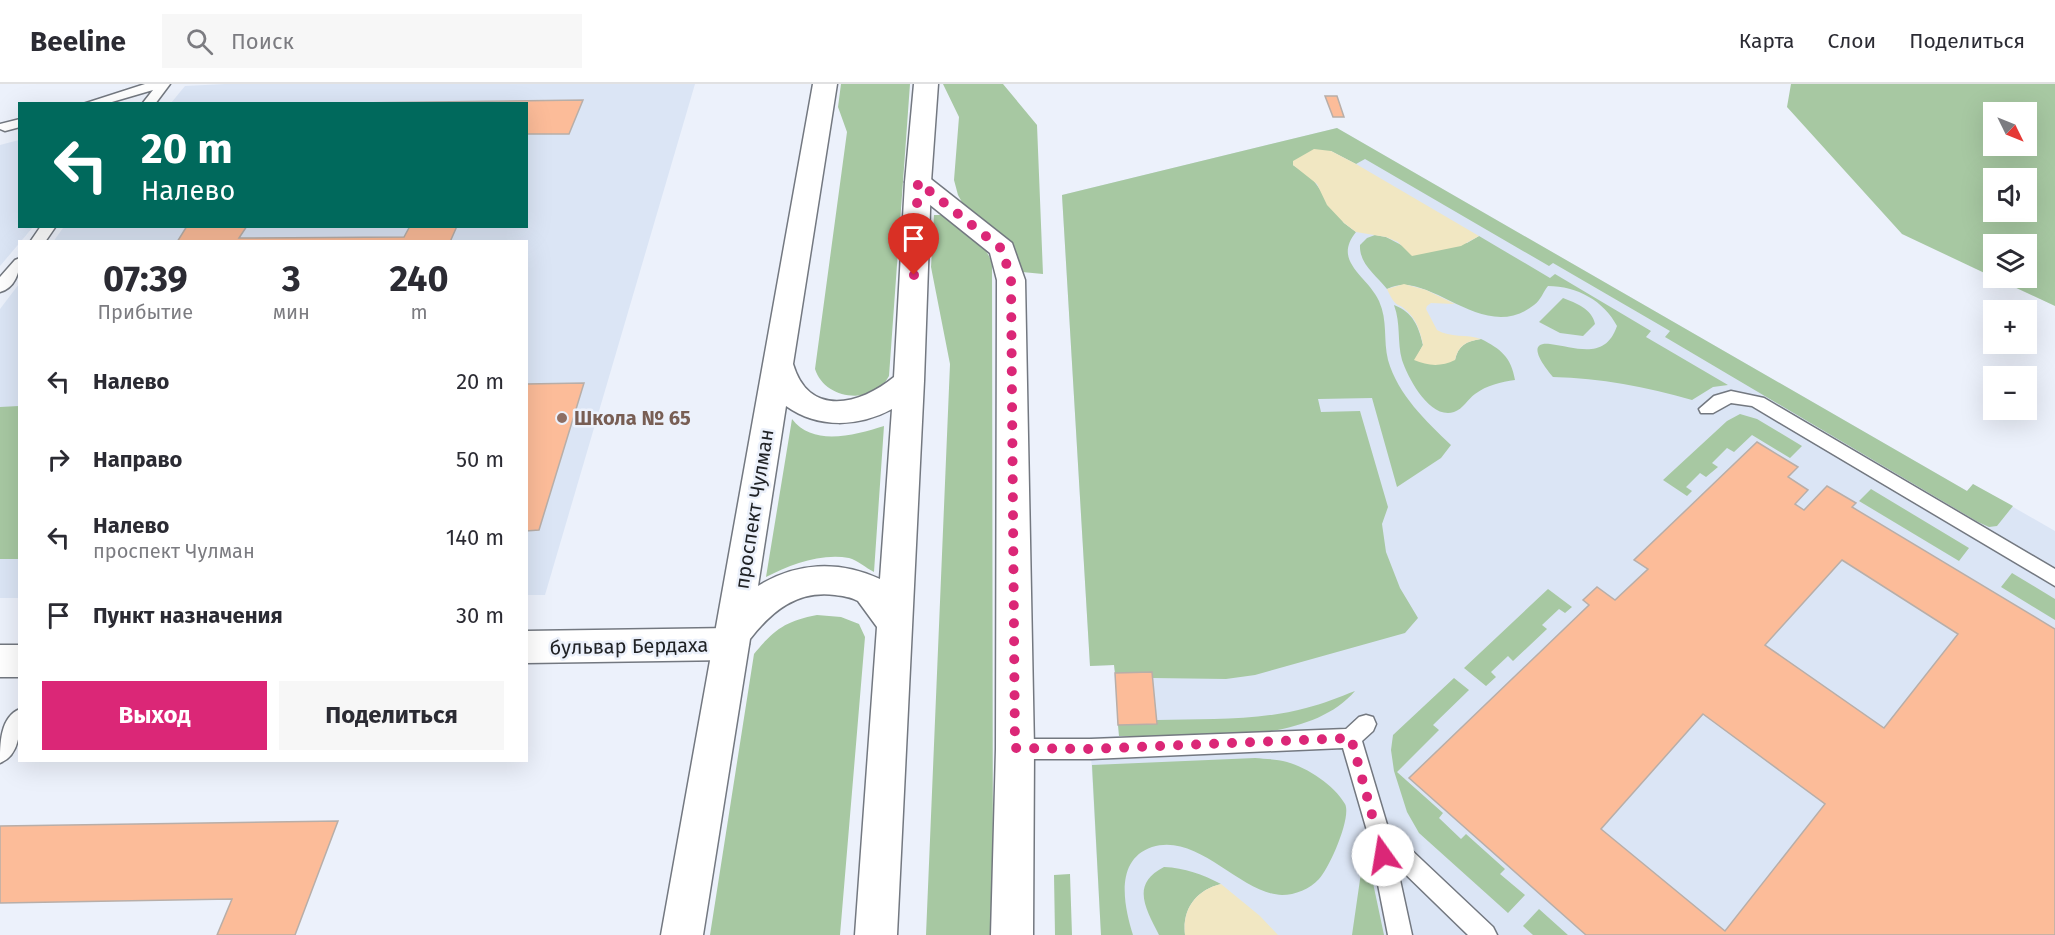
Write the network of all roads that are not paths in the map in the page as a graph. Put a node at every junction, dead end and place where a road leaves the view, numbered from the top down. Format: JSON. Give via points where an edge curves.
{"nodes":[{"id":1,"x":161,"y":84,"type":"edge"},
{"id":2,"x":825,"y":84,"type":"edge"},
{"id":3,"x":926,"y":84,"type":"edge"},
{"id":4,"x":96,"y":102,"type":"edge"},
{"id":5,"x":149,"y":102,"type":"edge"},
{"id":6,"x":18,"y":124,"type":"edge"},
{"id":7,"x":5,"y":127,"type":"dead end"},
{"id":8,"x":918,"y":182,"type":"junction"},
{"id":9,"x":18,"y":265,"type":"edge"},
{"id":10,"x":0,"y":287,"type":"edge"},
{"id":11,"x":778,"y":364,"type":"junction"},
{"id":12,"x":909,"y":381,"type":"junction"},
{"id":13,"x":1707,"y":409,"type":"dead end"},
{"id":14,"x":2055,"y":578,"type":"edge"},
{"id":15,"x":894,"y":624,"type":"junction"},
{"id":16,"x":732,"y":638,"type":"junction"},
{"id":17,"x":528,"y":647,"type":"edge"},
{"id":18,"x":0,"y":661,"type":"edge"},
{"id":19,"x":18,"y":661,"type":"edge"},
{"id":20,"x":18,"y":722,"type":"edge"},
{"id":21,"x":1015,"y":748,"type":"junction"},
{"id":22,"x":0,"y":753,"type":"edge"},
{"id":23,"x":1379,"y":834,"type":"junction"},
{"id":24,"x":682,"y":935,"type":"edge"},
{"id":25,"x":876,"y":935,"type":"edge"},
{"id":26,"x":1012,"y":935,"type":"edge"},
{"id":27,"x":1400,"y":935,"type":"edge"},
{"id":28,"x":1485,"y":935,"type":"edge"}],
"edges":[{"from":1,"to":4,"type":"lane"},
{"from":1,"to":5,"type":"lane"},
{"from":2,"to":11,"type":"main road","name":"проспект Чулман"},
{"from":3,"to":8,"type":"main road"},
{"from":6,"to":7,"type":"lane"},
{"from":8,"to":12,"type":"main road"},
{"from":8,"to":21,"type":"main road","via":[[1002,249],[1011,280]]},
{"from":9,"to":10,"type":"lane"},
{"from":11,"to":12,"type":"main road","via":[[785,385],[802,404],[829,412],[849,414],[871,408]]},
{"from":11,"to":16,"type":"main road","name":"проспект Чулман"},
{"from":12,"to":15,"type":"main road"},
{"from":13,"to":14,"type":"lane","via":[[1720,398],[1737,396],[1758,402]]},
{"from":15,"to":16,"type":"main road","via":[[871,591],[828,579],[809,579],[765,598]]},
{"from":15,"to":25,"type":"main road"},
{"from":16,"to":17,"type":"main road","name":"бульвар Бердаха"},
{"from":16,"to":24,"type":"main road","name":"проспект Чулман"},
{"from":18,"to":19,"type":"main road"},
{"from":20,"to":22,"type":"lane"},
{"from":21,"to":23,"type":"lane","via":[[1091,749],[1359,731]]},
{"from":21,"to":26,"type":"main road"},
{"from":23,"to":27,"type":"lane"},
{"from":23,"to":28,"type":"lane"}]}
